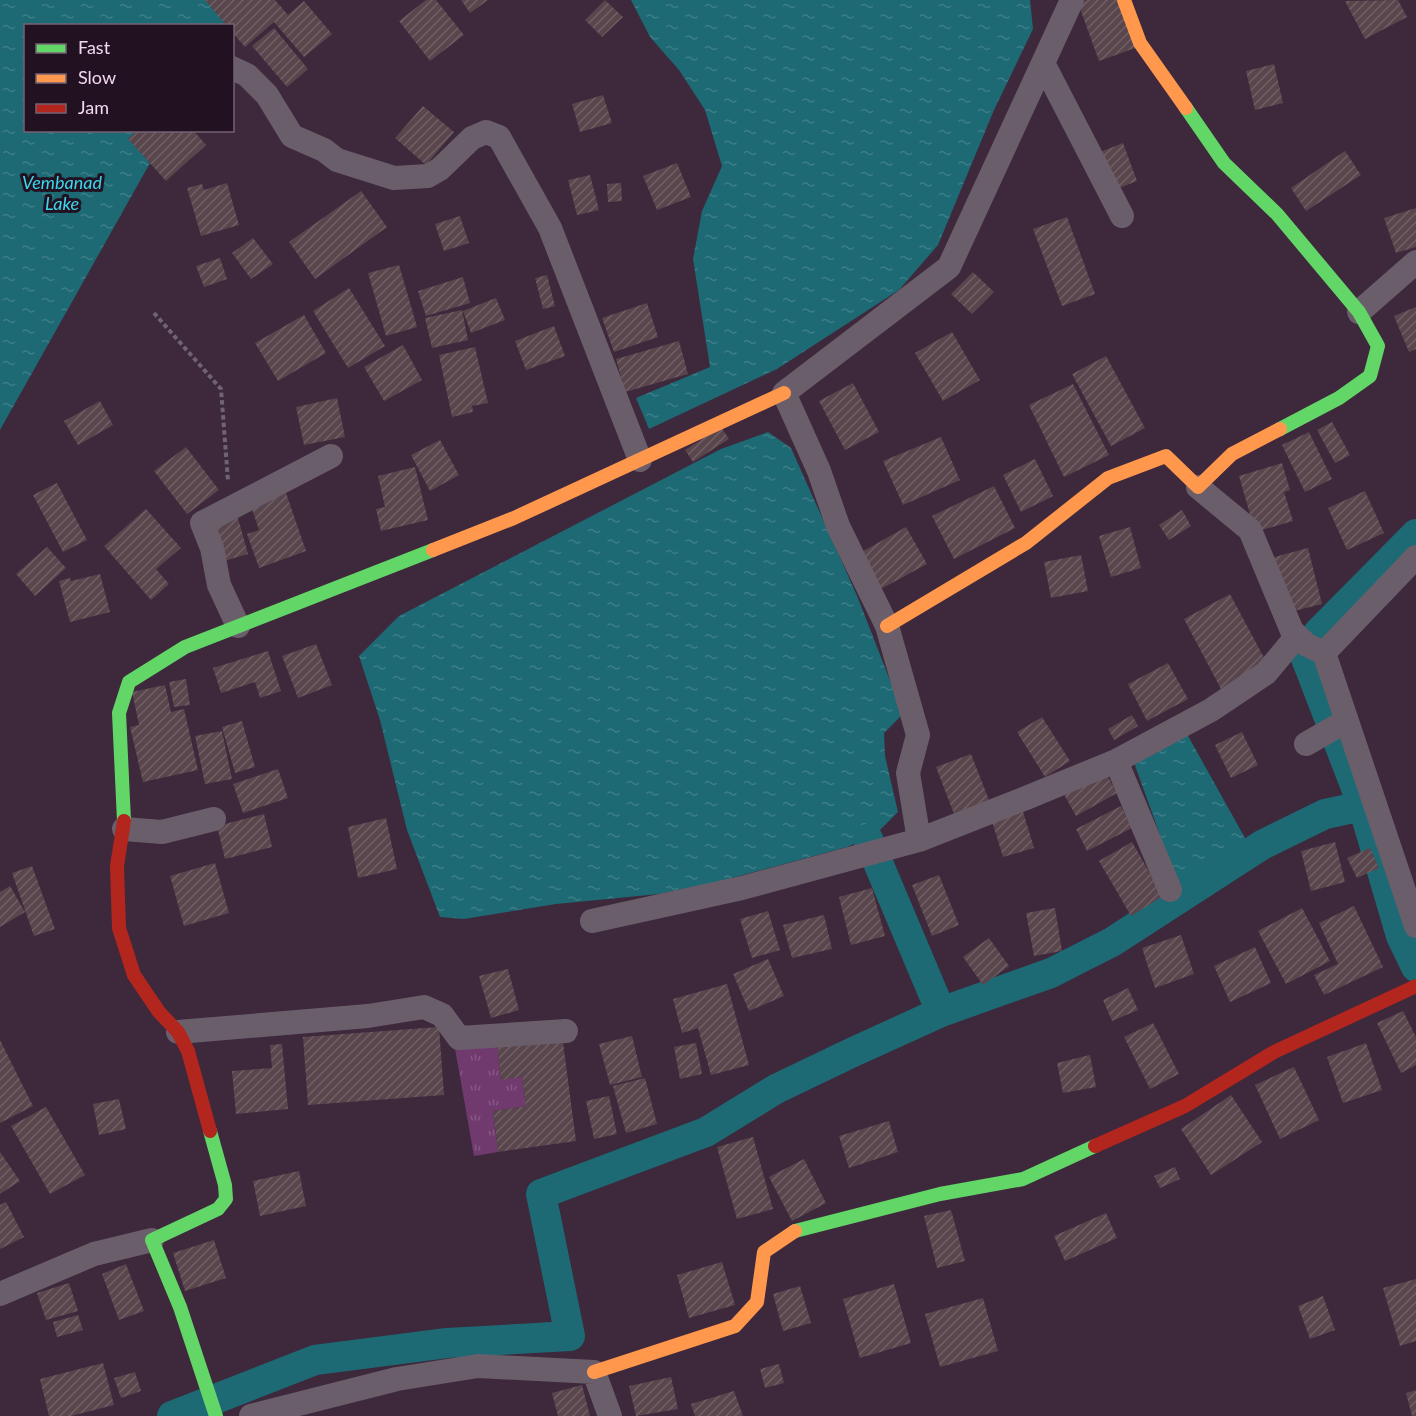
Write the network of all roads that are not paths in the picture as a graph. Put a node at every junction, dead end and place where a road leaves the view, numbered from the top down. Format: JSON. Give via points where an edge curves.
{"nodes":[{"id":1,"x":1072,"y":0,"type":"edge"},
{"id":2,"x":1124,"y":0,"type":"edge"},
{"id":3,"x":1043,"y":63,"type":"junction"},
{"id":4,"x":234,"y":69,"type":"edge"},
{"id":5,"x":1122,"y":216,"type":"dead end"},
{"id":6,"x":1416,"y":262,"type":"edge"},
{"id":7,"x":1359,"y":312,"type":"junction"},
{"id":8,"x":784,"y":393,"type":"junction"},
{"id":9,"x":330,"y":456,"type":"dead end"},
{"id":10,"x":640,"y":460,"type":"junction"},
{"id":11,"x":1198,"y":487,"type":"junction"},
{"id":12,"x":1416,"y":557,"type":"edge"},
{"id":13,"x":237,"y":626,"type":"junction"},
{"id":14,"x":888,"y":626,"type":"junction"},
{"id":15,"x":1297,"y":636,"type":"junction"},
{"id":16,"x":1324,"y":652,"type":"junction"},
{"id":17,"x":1346,"y":721,"type":"junction"},
{"id":18,"x":1306,"y":744,"type":"dead end"},
{"id":19,"x":1116,"y":761,"type":"junction"},
{"id":20,"x":214,"y":819,"type":"dead end"},
{"id":21,"x":124,"y":829,"type":"junction"},
{"id":22,"x":899,"y":844,"type":"junction"},
{"id":23,"x":1170,"y":890,"type":"dead end"},
{"id":24,"x":592,"y":921,"type":"dead end"},
{"id":25,"x":1416,"y":926,"type":"edge"},
{"id":26,"x":1416,"y":986,"type":"edge"},
{"id":27,"x":566,"y":1031,"type":"dead end"},
{"id":28,"x":178,"y":1032,"type":"junction"},
{"id":29,"x":152,"y":1240,"type":"junction"},
{"id":30,"x":0,"y":1294,"type":"edge"},
{"id":31,"x":594,"y":1372,"type":"junction"},
{"id":32,"x":216,"y":1415,"type":"edge"},
{"id":33,"x":251,"y":1416,"type":"edge"},
{"id":34,"x":610,"y":1416,"type":"edge"}],
"edges":[{"from":1,"to":3,"type":"street"},
{"from":2,"to":7,"type":"street","via":[[1140,43],[1224,163],[1277,214]]},
{"from":3,"to":5,"type":"street"},
{"from":3,"to":8,"type":"street","via":[[949,267]]},
{"from":4,"to":10,"type":"street","via":[[247,75],[267,95],[292,136],[337,160],[394,178],[428,176],[472,138],[486,132],[499,137],[550,228]]},
{"from":6,"to":7,"type":"street"},
{"from":7,"to":11,"type":"street","via":[[1378,346],[1370,376],[1339,398],[1232,454]]},
{"from":8,"to":10,"type":"street"},
{"from":8,"to":14,"type":"street","via":[[819,471],[838,526]]},
{"from":9,"to":13,"type":"street","via":[[202,523],[212,548],[219,585]]},
{"from":10,"to":13,"type":"street","via":[[448,545]]},
{"from":11,"to":14,"type":"street","via":[[1166,456],[1108,478],[1026,543]]},
{"from":11,"to":15,"type":"street","via":[[1250,530],[1284,616]]},
{"from":12,"to":16,"type":"street"},
{"from":13,"to":21,"type":"street","via":[[184,647],[129,682],[119,713]]},
{"from":14,"to":22,"type":"street","via":[[918,735],[908,773]]},
{"from":15,"to":16,"type":"street"},
{"from":15,"to":19,"type":"street","via":[[1266,673],[1211,710]]},
{"from":16,"to":17,"type":"street"},
{"from":17,"to":18,"type":"street"},
{"from":17,"to":25,"type":"street"},
{"from":19,"to":22,"type":"street"},
{"from":19,"to":23,"type":"street"},
{"from":20,"to":21,"type":"street","via":[[162,832]]},
{"from":21,"to":28,"type":"street","via":[[117,866],[119,928],[134,975]]},
{"from":22,"to":24,"type":"street","via":[[742,888]]},
{"from":26,"to":31,"type":"street","via":[[1274,1052],[1185,1106],[1023,1179],[940,1194],[800,1228],[764,1252],[757,1302],[735,1326]]},
{"from":27,"to":28,"type":"street","via":[[459,1038],[442,1015],[424,1007],[368,1016]]},
{"from":28,"to":29,"type":"street","via":[[188,1051],[226,1199],[218,1209]]},
{"from":29,"to":30,"type":"street","via":[[94,1254]]},
{"from":29,"to":32,"type":"street","via":[[180,1307]]},
{"from":31,"to":33,"type":"street","via":[[478,1366],[397,1379]]},
{"from":31,"to":34,"type":"street"}]}
